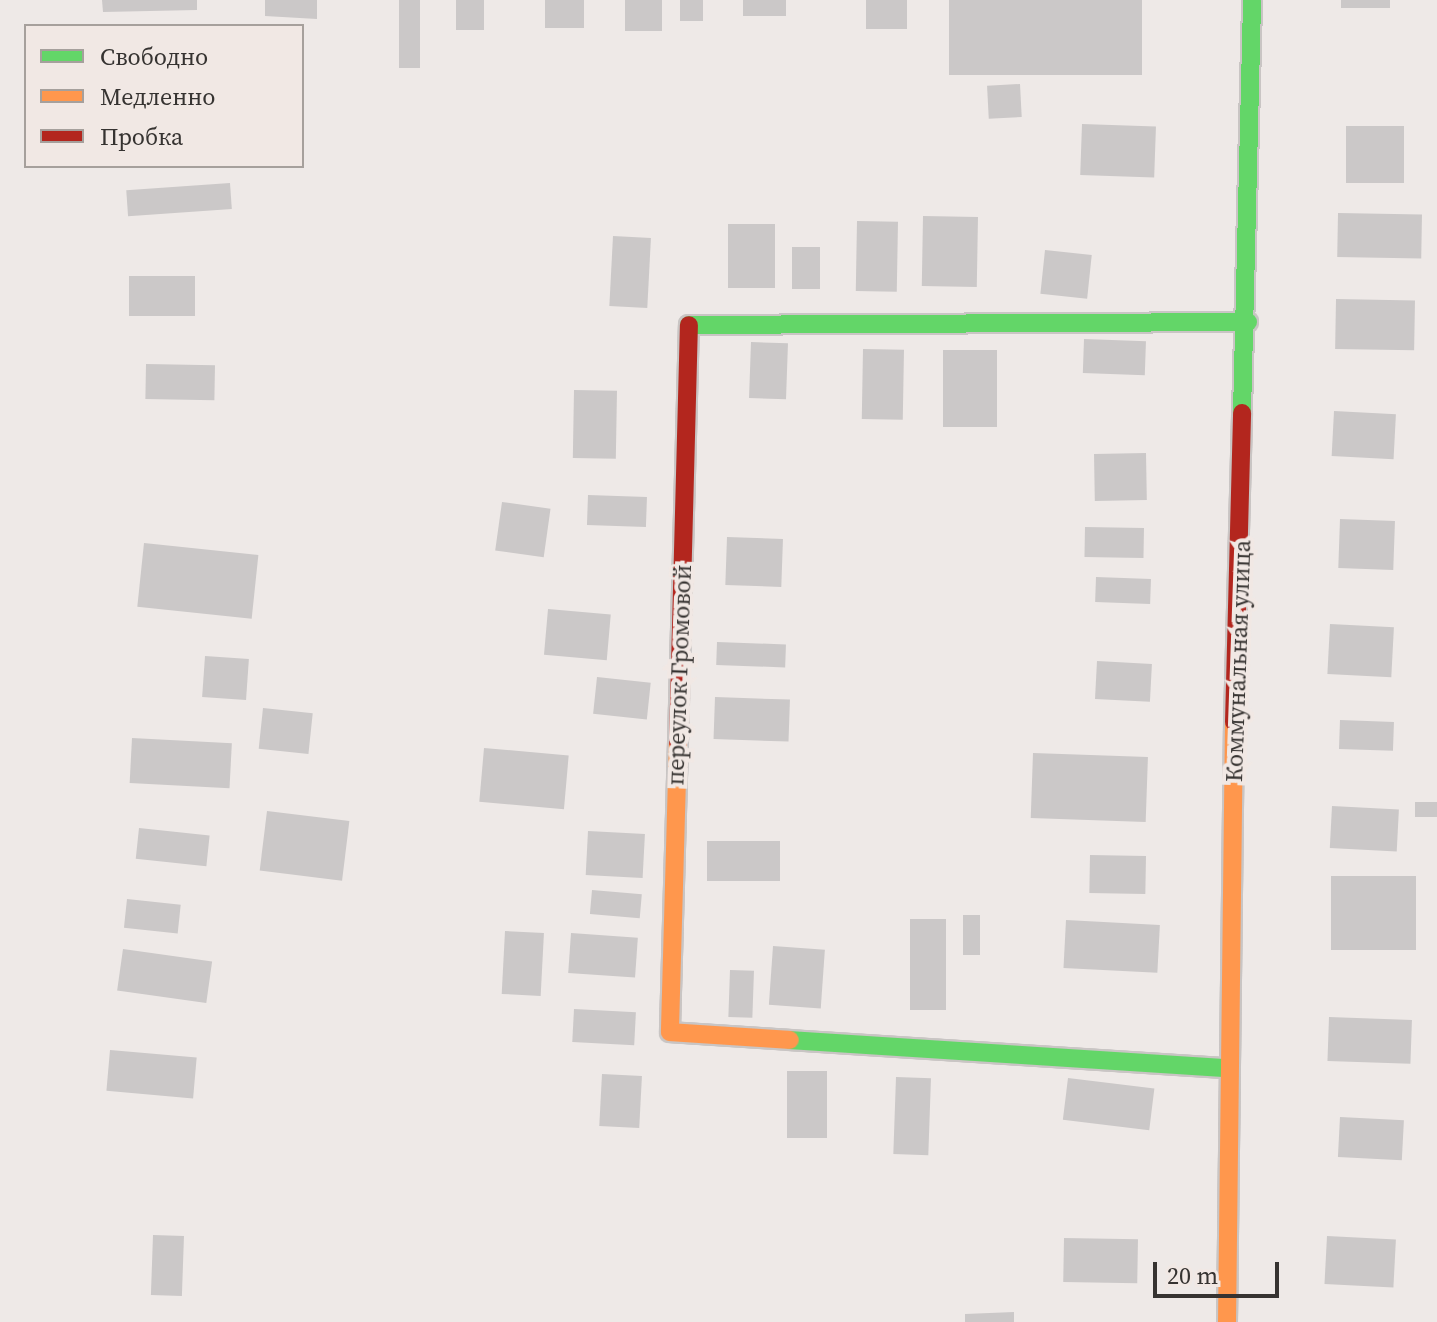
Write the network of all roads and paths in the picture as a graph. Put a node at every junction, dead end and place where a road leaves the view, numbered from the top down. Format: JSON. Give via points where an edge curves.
{"nodes":[{"id":1,"x":1252,"y":0,"type":"edge"},
{"id":2,"x":1248,"y":322,"type":"junction"},
{"id":3,"x":1226,"y":1068,"type":"junction"},
{"id":4,"x":1227,"y":1322,"type":"edge"}],
"edges":[{"from":1,"to":2,"type":"street","name":"Коммунальная улица"},
{"from":2,"to":3,"type":"street","name":"Коммунальная улица"},
{"from":2,"to":3,"type":"street","name":"переулок Громовой","via":[[689,320],[670,1032]]},
{"from":3,"to":4,"type":"street","name":"Коммунальная улица"}]}
